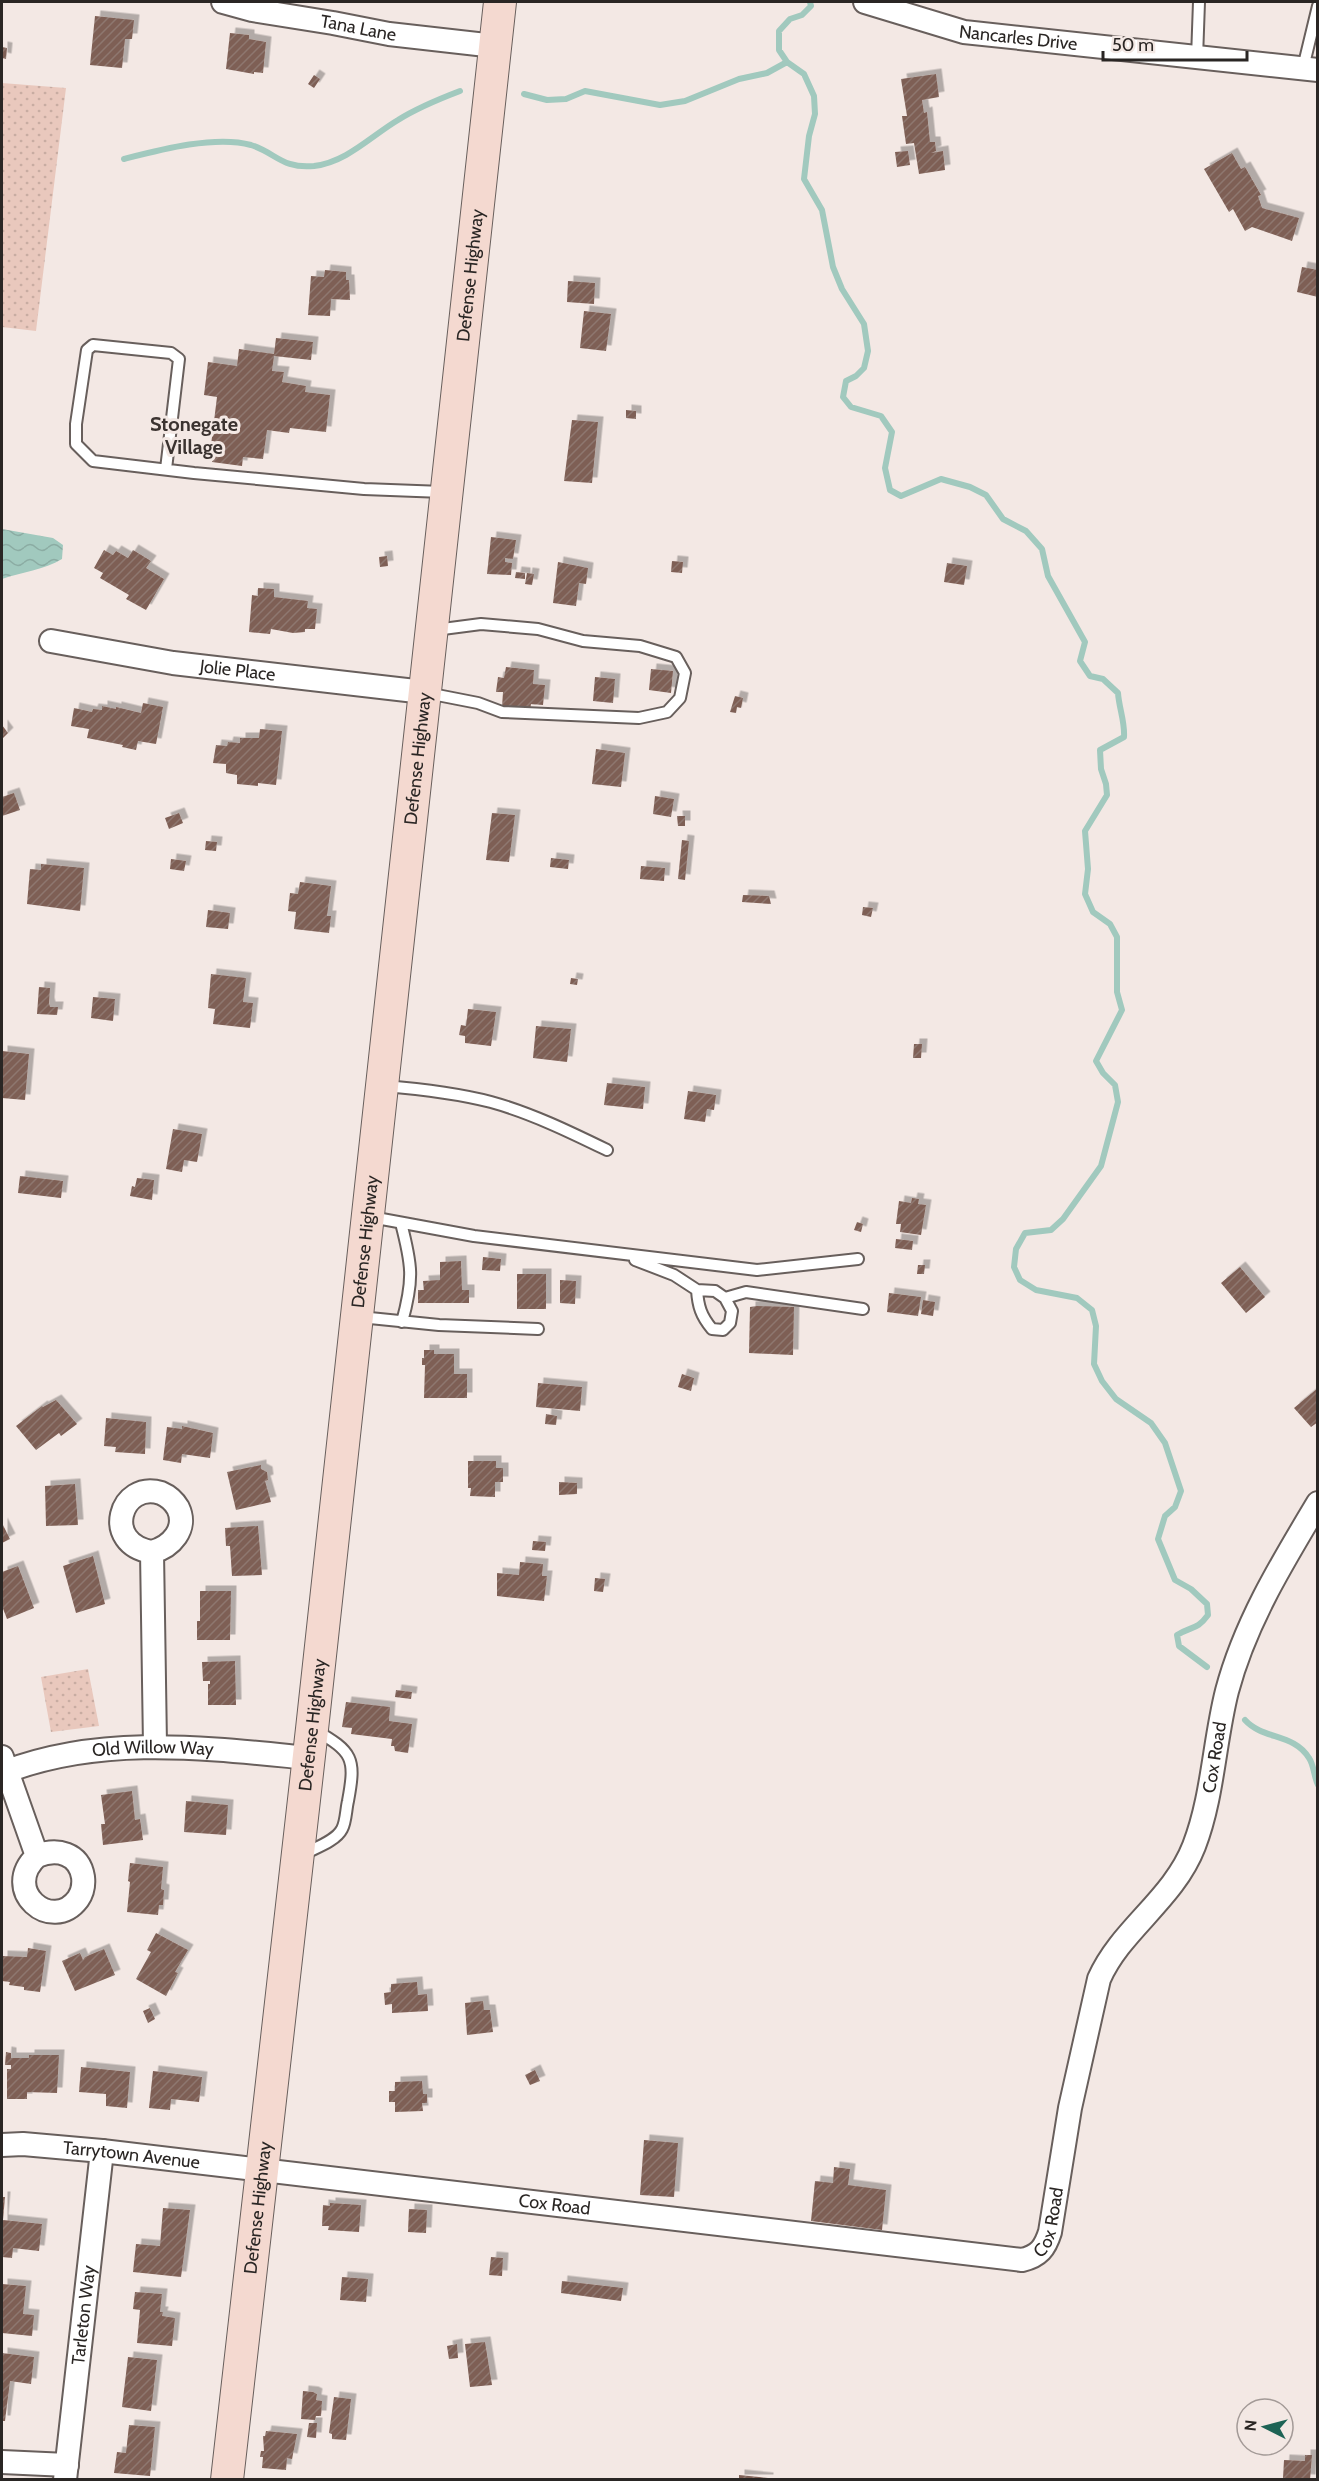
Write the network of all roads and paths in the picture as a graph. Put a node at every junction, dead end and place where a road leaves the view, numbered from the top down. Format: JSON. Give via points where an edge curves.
{"nodes":[{"id":1,"x":223,"y":2,"type":"edge"},
{"id":2,"x":500,"y":2,"type":"edge"},
{"id":3,"x":865,"y":2,"type":"edge"},
{"id":4,"x":1199,"y":2,"type":"edge"},
{"id":5,"x":1317,"y":3,"type":"edge"},
{"id":6,"x":495,"y":46,"type":"junction"},
{"id":7,"x":1197,"y":58,"type":"junction"},
{"id":8,"x":1310,"y":69,"type":"edge"},
{"id":9,"x":166,"y":469,"type":"junction"},
{"id":10,"x":446,"y":492,"type":"junction"},
{"id":11,"x":431,"y":631,"type":"junction"},
{"id":12,"x":51,"y":641,"type":"dead end"},
{"id":13,"x":424,"y":692,"type":"junction"},
{"id":14,"x":382,"y":1086,"type":"junction"},
{"id":15,"x":607,"y":1150,"type":"dead end"},
{"id":16,"x":368,"y":1217,"type":"junction"},
{"id":17,"x":401,"y":1223,"type":"junction"},
{"id":18,"x":621,"y":1255,"type":"junction"},
{"id":19,"x":858,"y":1259,"type":"dead end"},
{"id":20,"x":697,"y":1290,"type":"junction"},
{"id":21,"x":725,"y":1298,"type":"junction"},
{"id":22,"x":863,"y":1309,"type":"dead end"},
{"id":23,"x":357,"y":1317,"type":"junction"},
{"id":24,"x":402,"y":1322,"type":"junction"},
{"id":25,"x":538,"y":1329,"type":"dead end"},
{"id":26,"x":1317,"y":1503,"type":"edge"},
{"id":27,"x":152,"y":1552,"type":"dead end"},
{"id":28,"x":311,"y":1743,"type":"junction"},
{"id":29,"x":156,"y":1745,"type":"junction"},
{"id":30,"x":3,"y":1766,"type":"edge"},
{"id":31,"x":37,"y":1856,"type":"dead end"},
{"id":32,"x":298,"y":1857,"type":"junction"},
{"id":33,"x":2,"y":2145,"type":"edge"},
{"id":34,"x":102,"y":2151,"type":"junction"},
{"id":35,"x":263,"y":2171,"type":"junction"},
{"id":36,"x":2,"y":2462,"type":"edge"},
{"id":37,"x":66,"y":2472,"type":"edge"},
{"id":38,"x":227,"y":2480,"type":"edge"}],
"edges":[{"from":1,"to":6,"type":"street","name":"Tana Lane","via":[[389,34]]},
{"from":2,"to":6,"type":"main road","name":"Defense Highway"},
{"from":3,"to":7,"type":"street","name":"Nancarles Drive","via":[[964,32]]},
{"from":4,"to":7,"type":"lane"},
{"from":5,"to":8,"type":"lane"},
{"from":6,"to":10,"type":"main road","name":"Defense Highway"},
{"from":7,"to":8,"type":"street","name":"Nancarles Drive"},
{"from":9,"to":9,"type":"lane","via":[[93,461],[76,444],[87,350],[93,345],[171,353],[179,359]]},
{"from":9,"to":10,"type":"lane","via":[[364,489]]},
{"from":10,"to":11,"type":"main road","name":"Defense Highway"},
{"from":11,"to":13,"type":"main road","name":"Defense Highway"},
{"from":11,"to":13,"type":"lane","via":[[481,624],[538,629],[583,641],[640,646],[676,657],[685,673],[680,698],[666,712],[639,718],[502,712]]},
{"from":12,"to":13,"type":"street","name":"Jolie Place","via":[[173,663]]},
{"from":13,"to":14,"type":"main road","name":"Defense Highway"},
{"from":14,"to":15,"type":"lane","via":[[493,1102]]},
{"from":14,"to":16,"type":"main road","name":"Defense Highway"},
{"from":16,"to":17,"type":"lane"},
{"from":16,"to":23,"type":"main road","name":"Defense Highway"},
{"from":17,"to":18,"type":"lane"},
{"from":17,"to":24,"type":"lane","via":[[411,1260],[411,1283]]},
{"from":18,"to":19,"type":"lane","via":[[757,1270]]},
{"from":18,"to":20,"type":"lane","via":[[674,1275]]},
{"from":20,"to":21,"type":"lane","via":[[715,1291]]},
{"from":20,"to":21,"type":"lane","via":[[702,1318],[711,1329],[723,1330],[730,1323],[732,1311]]},
{"from":21,"to":22,"type":"lane","via":[[746,1292]]},
{"from":23,"to":24,"type":"lane"},
{"from":23,"to":28,"type":"main road","name":"Defense Highway"},
{"from":24,"to":25,"type":"lane"},
{"from":26,"to":35,"type":"street","name":"Cox Road","via":[[1272,1581],[1238,1658],[1222,1710],[1202,1822],[1193,1847],[1169,1891],[1117,1950],[1099,1979],[1070,2108],[1050,2232],[1046,2244],[1033,2257],[1014,2259]]},
{"from":27,"to":29,"type":"street"},
{"from":28,"to":29,"type":"street","name":"Old Willow Way"},
{"from":28,"to":32,"type":"main road","name":"Defense Highway"},
{"from":28,"to":32,"type":"lane","via":[[334,1741],[347,1754],[354,1773],[342,1829],[326,1843]]},
{"from":29,"to":30,"type":"street","name":"Old Willow Way","via":[[107,1748]]},
{"from":30,"to":31,"type":"street"},
{"from":32,"to":35,"type":"main road","name":"Defense Highway"},
{"from":33,"to":34,"type":"street","name":"Tarrytown Avenue"},
{"from":34,"to":35,"type":"street","name":"Tarrytown Avenue"},
{"from":34,"to":37,"type":"street","name":"Tarleton Way"},
{"from":35,"to":38,"type":"main road","name":"Defense Highway"},
{"from":36,"to":37,"type":"street"}]}
